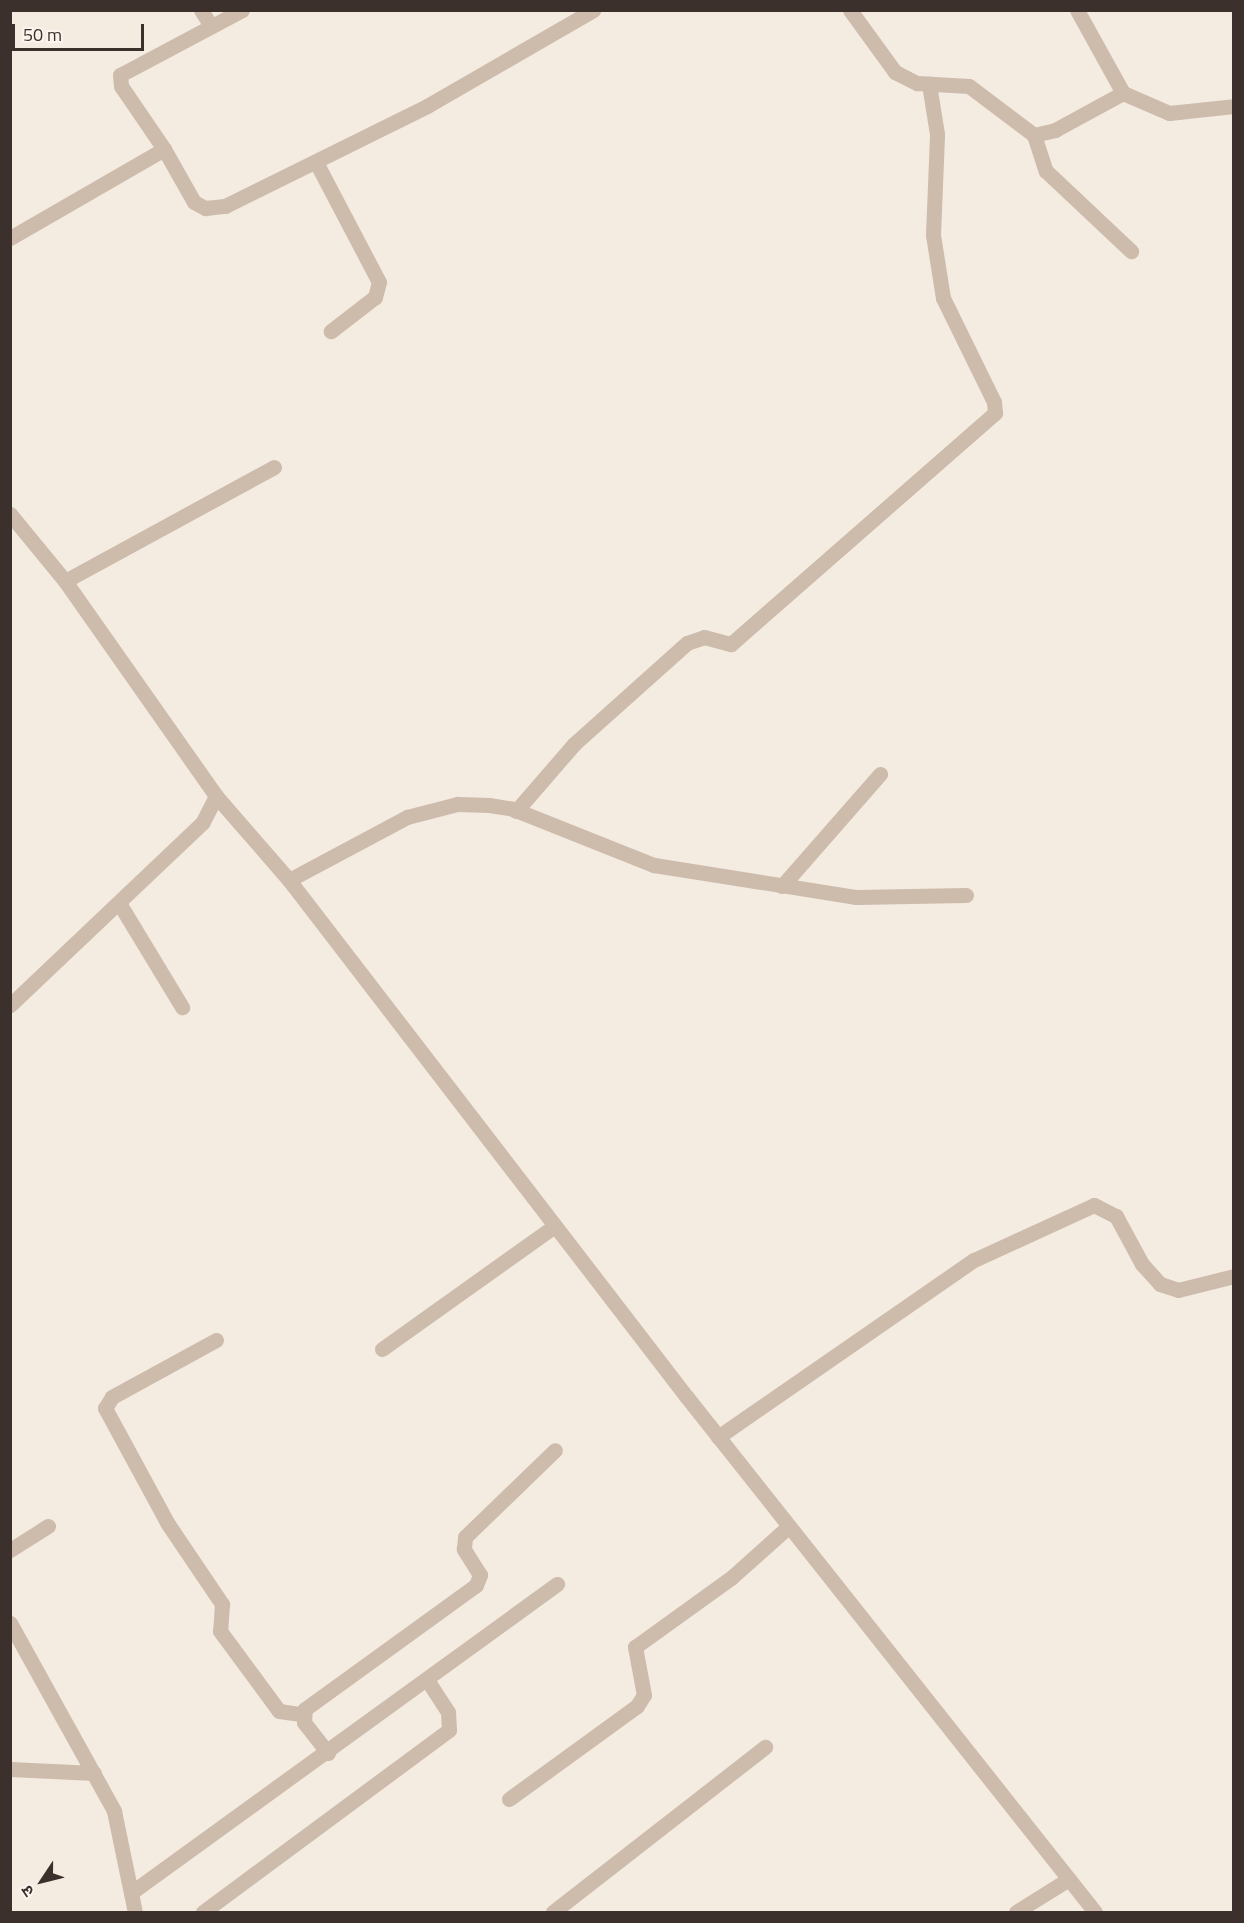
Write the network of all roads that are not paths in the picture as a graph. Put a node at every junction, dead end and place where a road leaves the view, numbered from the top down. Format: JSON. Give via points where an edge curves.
{"nodes":[{"id":1,"x":201,"y":10,"type":"edge"},
{"id":2,"x":242,"y":10,"type":"edge"},
{"id":3,"x":593,"y":10,"type":"edge"},
{"id":4,"x":850,"y":10,"type":"edge"},
{"id":5,"x":1077,"y":10,"type":"edge"},
{"id":6,"x":211,"y":26,"type":"junction"},
{"id":7,"x":937,"y":84,"type":"junction"},
{"id":8,"x":1123,"y":93,"type":"junction"},
{"id":9,"x":1233,"y":106,"type":"edge"},
{"id":10,"x":1034,"y":135,"type":"junction"},
{"id":11,"x":164,"y":149,"type":"junction"},
{"id":12,"x":317,"y":164,"type":"junction"},
{"id":13,"x":10,"y":238,"type":"edge"},
{"id":14,"x":1131,"y":251,"type":"dead end"},
{"id":15,"x":331,"y":331,"type":"dead end"},
{"id":16,"x":274,"y":467,"type":"dead end"},
{"id":17,"x":10,"y":514,"type":"edge"},
{"id":18,"x":65,"y":581,"type":"junction"},
{"id":19,"x":880,"y":774,"type":"dead end"},
{"id":20,"x":216,"y":796,"type":"junction"},
{"id":21,"x":516,"y":811,"type":"junction"},
{"id":22,"x":289,"y":880,"type":"junction"},
{"id":23,"x":782,"y":886,"type":"junction"},
{"id":24,"x":966,"y":895,"type":"dead end"},
{"id":25,"x":118,"y":903,"type":"junction"},
{"id":26,"x":10,"y":1005,"type":"edge"},
{"id":27,"x":182,"y":1007,"type":"dead end"},
{"id":28,"x":553,"y":1227,"type":"junction"},
{"id":29,"x":1233,"y":1276,"type":"edge"},
{"id":30,"x":216,"y":1340,"type":"dead end"},
{"id":31,"x":382,"y":1349,"type":"dead end"},
{"id":32,"x":718,"y":1437,"type":"junction"},
{"id":33,"x":555,"y":1450,"type":"dead end"},
{"id":34,"x":48,"y":1526,"type":"dead end"},
{"id":35,"x":789,"y":1526,"type":"junction"},
{"id":36,"x":10,"y":1550,"type":"edge"},
{"id":37,"x":557,"y":1584,"type":"dead end"},
{"id":38,"x":10,"y":1623,"type":"edge"},
{"id":39,"x":428,"y":1681,"type":"junction"},
{"id":40,"x":302,"y":1714,"type":"junction"},
{"id":41,"x":765,"y":1747,"type":"dead end"},
{"id":42,"x":328,"y":1753,"type":"junction"},
{"id":43,"x":10,"y":1769,"type":"edge"},
{"id":44,"x":94,"y":1773,"type":"junction"},
{"id":45,"x":509,"y":1799,"type":"dead end"},
{"id":46,"x":1069,"y":1879,"type":"junction"},
{"id":47,"x":132,"y":1892,"type":"junction"},
{"id":48,"x":135,"y":1912,"type":"edge"},
{"id":49,"x":203,"y":1912,"type":"edge"},
{"id":50,"x":553,"y":1912,"type":"edge"},
{"id":51,"x":1016,"y":1912,"type":"edge"},
{"id":52,"x":1095,"y":1912,"type":"edge"}],
"edges":[{"from":1,"to":6,"type":"street"},
{"from":2,"to":6,"type":"street"},
{"from":3,"to":12,"type":"street"},
{"from":4,"to":7,"type":"street","via":[[885,64],[906,79]]},
{"from":5,"to":8,"type":"street"},
{"from":6,"to":11,"type":"street","via":[[120,75],[121,86]]},
{"from":7,"to":10,"type":"street","via":[[979,92]]},
{"from":7,"to":21,"type":"street","via":[[933,235],[943,298],[994,402],[995,413],[731,644],[704,637],[687,642],[574,744]]},
{"from":8,"to":9,"type":"street","via":[[1169,113]]},
{"from":8,"to":10,"type":"street","via":[[1055,130]]},
{"from":10,"to":14,"type":"street","via":[[1046,171]]},
{"from":11,"to":12,"type":"street","via":[[194,202],[205,208],[225,206]]},
{"from":11,"to":13,"type":"street"},
{"from":12,"to":15,"type":"street","via":[[379,287],[375,297]]},
{"from":16,"to":18,"type":"street"},
{"from":17,"to":18,"type":"street"},
{"from":18,"to":20,"type":"street"},
{"from":19,"to":23,"type":"street"},
{"from":20,"to":22,"type":"street"},
{"from":20,"to":25,"type":"street","via":[[202,823]]},
{"from":21,"to":22,"type":"street","via":[[478,805],[431,808],[383,826]]},
{"from":21,"to":23,"type":"street","via":[[654,865]]},
{"from":22,"to":28,"type":"street"},
{"from":23,"to":24,"type":"street","via":[[867,898]]},
{"from":25,"to":26,"type":"street"},
{"from":25,"to":27,"type":"street"},
{"from":28,"to":31,"type":"street"},
{"from":28,"to":32,"type":"street"},
{"from":29,"to":32,"type":"street","via":[[1178,1290],[1160,1284],[1142,1264],[1116,1216],[1094,1205],[974,1260]]},
{"from":30,"to":40,"type":"street","via":[[112,1397],[105,1408],[168,1524],[222,1604],[220,1631],[279,1712]]},
{"from":32,"to":35,"type":"street"},
{"from":33,"to":40,"type":"street","via":[[465,1537],[464,1549],[480,1575],[476,1585]]},
{"from":34,"to":36,"type":"street"},
{"from":35,"to":45,"type":"street","via":[[732,1577],[635,1647],[644,1695],[637,1706]]},
{"from":35,"to":46,"type":"street"},
{"from":37,"to":39,"type":"street"},
{"from":38,"to":44,"type":"street"},
{"from":39,"to":42,"type":"street"},
{"from":39,"to":49,"type":"street","via":[[448,1712],[450,1730]]},
{"from":40,"to":42,"type":"street"},
{"from":41,"to":50,"type":"street"},
{"from":42,"to":47,"type":"street"},
{"from":43,"to":44,"type":"street"},
{"from":44,"to":47,"type":"street","via":[[114,1811]]},
{"from":46,"to":51,"type":"street"},
{"from":46,"to":52,"type":"street"},
{"from":47,"to":48,"type":"street"}]}
